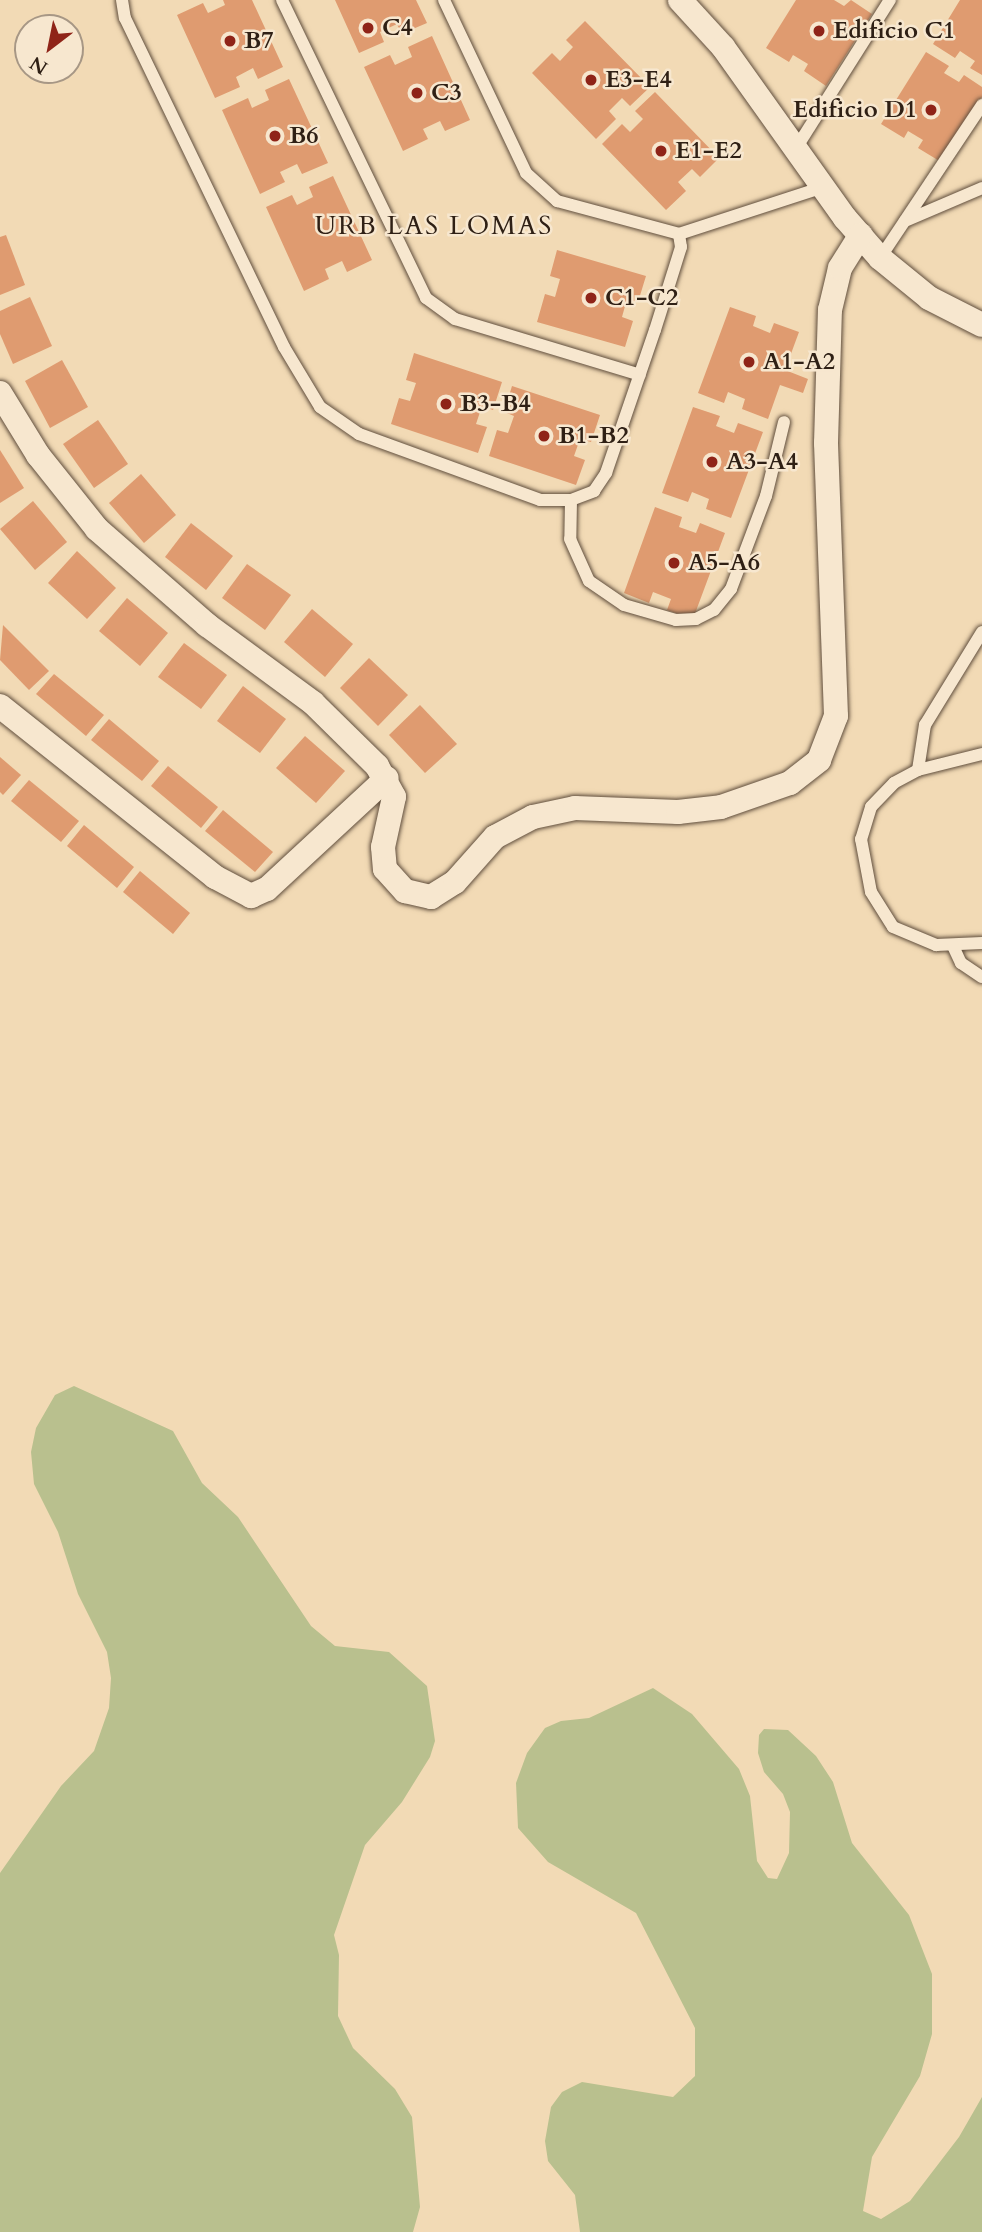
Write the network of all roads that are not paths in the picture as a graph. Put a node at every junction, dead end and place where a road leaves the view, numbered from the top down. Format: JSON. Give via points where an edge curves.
{"nodes":[{"id":1,"x":122,"y":0,"type":"edge"},
{"id":2,"x":282,"y":0,"type":"edge"},
{"id":3,"x":444,"y":0,"type":"edge"},
{"id":4,"x":680,"y":0,"type":"edge"},
{"id":5,"x":890,"y":0,"type":"edge"},
{"id":6,"x":982,"y":105,"type":"edge"},
{"id":7,"x":795,"y":150,"type":"junction"},
{"id":8,"x":824,"y":187,"type":"junction"},
{"id":9,"x":982,"y":188,"type":"edge"},
{"id":10,"x":904,"y":221,"type":"junction"},
{"id":11,"x":679,"y":234,"type":"junction"},
{"id":12,"x":861,"y":236,"type":"junction"},
{"id":13,"x":880,"y":258,"type":"junction"},
{"id":14,"x":982,"y":326,"type":"edge"},
{"id":15,"x":640,"y":375,"type":"junction"},
{"id":16,"x":0,"y":393,"type":"edge"},
{"id":17,"x":784,"y":422,"type":"dead end"},
{"id":18,"x":571,"y":500,"type":"junction"},
{"id":19,"x":982,"y":632,"type":"edge"},
{"id":20,"x":0,"y":706,"type":"edge"},
{"id":21,"x":982,"y":754,"type":"edge"},
{"id":22,"x":918,"y":770,"type":"junction"},
{"id":23,"x":387,"y":778,"type":"junction"},
{"id":24,"x":982,"y":943,"type":"edge"},
{"id":25,"x":953,"y":946,"type":"junction"},
{"id":26,"x":982,"y":977,"type":"edge"}],
"edges":[{"from":1,"to":18,"type":"lane","via":[[125,18],[203,185],[284,347],[320,407],[352,430],[522,495]]},
{"from":2,"to":15,"type":"lane","via":[[426,298],[455,319]]},
{"from":3,"to":11,"type":"lane","via":[[495,114],[534,185],[570,205]]},
{"from":4,"to":7,"type":"street","via":[[723,47]]},
{"from":5,"to":7,"type":"lane"},
{"from":6,"to":10,"type":"lane"},
{"from":7,"to":8,"type":"street"},
{"from":8,"to":11,"type":"lane"},
{"from":8,"to":12,"type":"street"},
{"from":9,"to":10,"type":"lane"},
{"from":10,"to":13,"type":"lane"},
{"from":11,"to":15,"type":"lane","via":[[679,254]]},
{"from":12,"to":13,"type":"street"},
{"from":12,"to":23,"type":"street","via":[[840,268],[830,310],[826,443],[836,716],[828,744],[812,768],[790,783],[721,807],[678,813],[575,808],[545,813],[495,837],[455,883],[431,897],[405,891],[385,869],[383,847],[394,797]]},
{"from":13,"to":14,"type":"street","via":[[929,298]]},
{"from":15,"to":18,"type":"lane","via":[[601,483],[584,497]]},
{"from":16,"to":23,"type":"street","via":[[45,464],[97,529],[206,625],[313,703]]},
{"from":17,"to":18,"type":"lane","via":[[766,496],[731,589],[714,610],[696,619],[676,620],[624,605],[589,581],[570,539]]},
{"from":19,"to":22,"type":"lane","via":[[925,726]]},
{"from":20,"to":23,"type":"street","via":[[186,855],[251,896],[267,889]]},
{"from":21,"to":22,"type":"lane"},
{"from":22,"to":25,"type":"lane","via":[[894,783],[871,807],[861,850],[877,906],[893,928],[919,941]]},
{"from":24,"to":25,"type":"lane"},
{"from":25,"to":26,"type":"lane","via":[[961,963]]}]}
